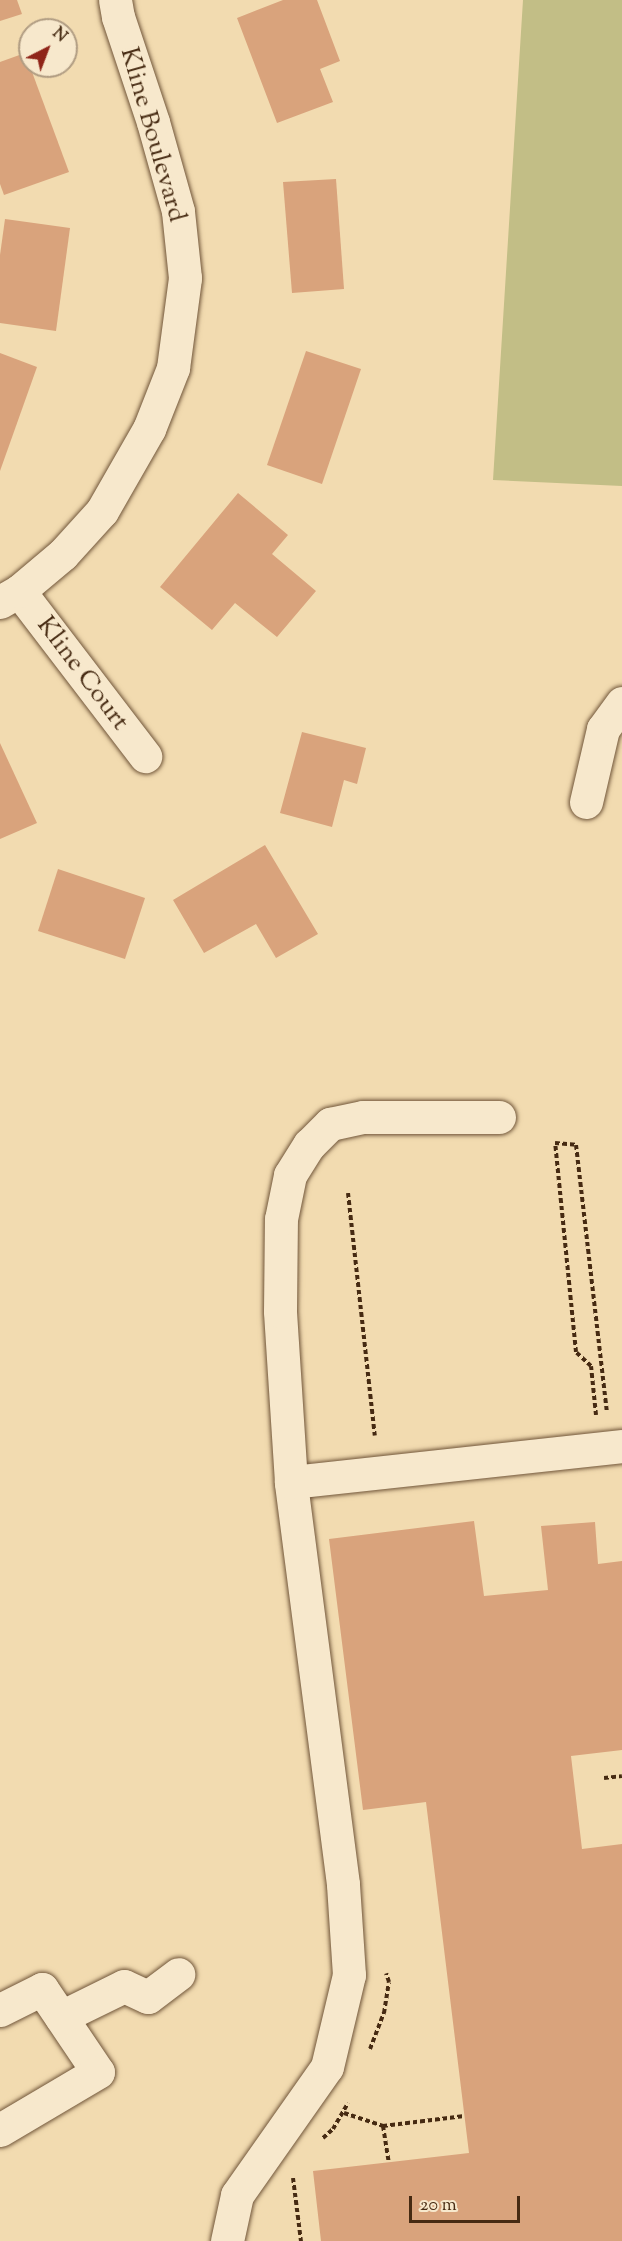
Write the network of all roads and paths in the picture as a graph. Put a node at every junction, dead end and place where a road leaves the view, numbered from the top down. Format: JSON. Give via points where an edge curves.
{"nodes":[{"id":1,"x":115,"y":0,"type":"edge"},
{"id":2,"x":10,"y":597,"type":"edge"},
{"id":3,"x":622,"y":703,"type":"edge"},
{"id":4,"x":145,"y":756,"type":"dead end"},
{"id":5,"x":586,"y":802,"type":"dead end"},
{"id":6,"x":499,"y":1118,"type":"dead end"},
{"id":7,"x":348,"y":1193,"type":"dead end"},
{"id":8,"x":597,"y":1420,"type":"dead end"},
{"id":9,"x":615,"y":1432,"type":"edge"},
{"id":10,"x":375,"y":1443,"type":"dead end"},
{"id":11,"x":291,"y":1482,"type":"junction"},
{"id":12,"x":622,"y":1776,"type":"edge"},
{"id":13,"x":604,"y":1778,"type":"dead end"},
{"id":14,"x":384,"y":1965,"type":"dead end"},
{"id":15,"x":178,"y":1974,"type":"dead end"},
{"id":16,"x":0,"y":2010,"type":"edge"},
{"id":17,"x":61,"y":2017,"type":"junction"},
{"id":18,"x":370,"y":2051,"type":"dead end"},
{"id":19,"x":352,"y":2096,"type":"dead end"},
{"id":20,"x":344,"y":2113,"type":"junction"},
{"id":21,"x":464,"y":2116,"type":"dead end"},
{"id":22,"x":383,"y":2126,"type":"junction"},
{"id":23,"x":0,"y":2130,"type":"edge"},
{"id":24,"x":319,"y":2141,"type":"dead end"},
{"id":25,"x":389,"y":2162,"type":"dead end"},
{"id":26,"x":287,"y":2180,"type":"dead end"},
{"id":27,"x":227,"y":2241,"type":"edge"},
{"id":28,"x":301,"y":2241,"type":"edge"}],
"edges":[{"from":1,"to":2,"type":"street","name":"Kline Boulevard","via":[[178,211],[185,278],[173,368],[149,429],[102,511],[63,554]]},
{"from":2,"to":4,"type":"street","name":"Kline Court"},
{"from":3,"to":5,"type":"street","via":[[603,729]]},
{"from":6,"to":11,"type":"street","via":[[363,1117],[330,1124],[309,1145],[290,1175],[281,1219],[280,1311]]},
{"from":7,"to":10,"type":"path"},
{"from":8,"to":9,"type":"path","via":[[591,1366],[576,1352],[555,1143],[576,1145]]},
{"from":9,"to":11,"type":"street"},
{"from":11,"to":27,"type":"street","via":[[343,1884],[349,1975],[327,2067],[237,2195]]},
{"from":12,"to":13,"type":"path"},
{"from":14,"to":18,"type":"path","via":[[389,1982],[384,2013]]},
{"from":15,"to":17,"type":"street","via":[[148,1997],[124,1986]]},
{"from":16,"to":17,"type":"street","via":[[42,1989]]},
{"from":17,"to":23,"type":"street","via":[[98,2072]]},
{"from":19,"to":20,"type":"path"},
{"from":20,"to":22,"type":"path"},
{"from":20,"to":24,"type":"path"},
{"from":21,"to":22,"type":"path"},
{"from":22,"to":25,"type":"path"},
{"from":26,"to":28,"type":"path","via":[[293,2171]]}]}
